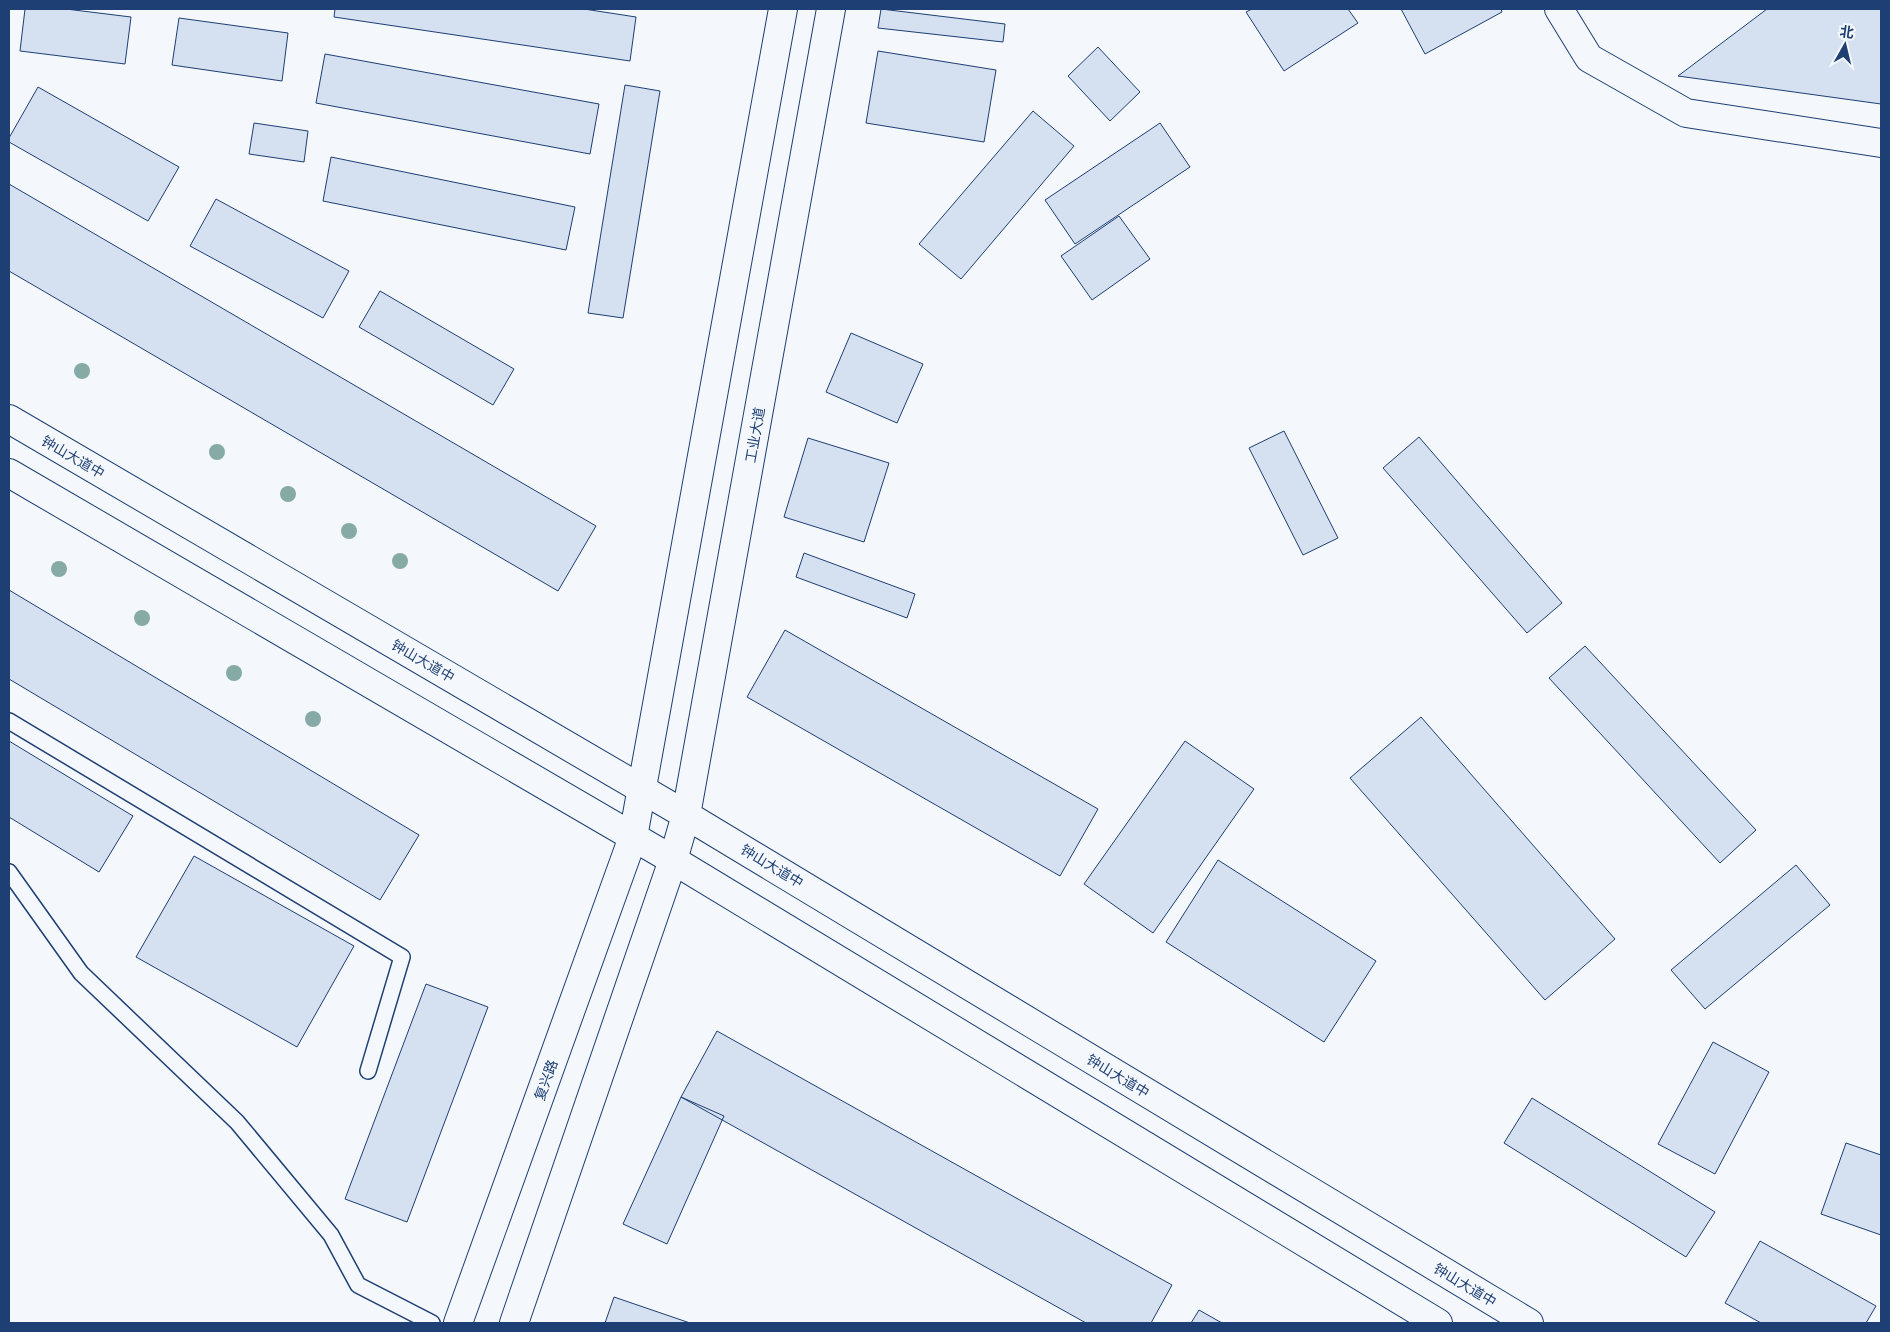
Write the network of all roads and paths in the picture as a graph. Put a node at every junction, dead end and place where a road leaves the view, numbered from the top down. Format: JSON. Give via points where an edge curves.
{"nodes":[{"id":1,"x":783,"y":9,"type":"edge"},
{"id":2,"x":831,"y":9,"type":"edge"},
{"id":3,"x":1559,"y":9,"type":"edge"},
{"id":4,"x":1881,"y":143,"type":"edge"},
{"id":5,"x":9,"y":419,"type":"edge"},
{"id":6,"x":9,"y":473,"type":"edge"},
{"id":7,"x":9,"y":721,"type":"edge"},
{"id":8,"x":643,"y":789,"type":"junction"},
{"id":9,"x":686,"y":815,"type":"junction"},
{"id":10,"x":633,"y":836,"type":"junction"},
{"id":11,"x":673,"y":860,"type":"junction"},
{"id":12,"x":9,"y":872,"type":"edge"},
{"id":13,"x":368,"y":1071,"type":"dead end"},
{"id":14,"x":432,"y":1323,"type":"edge"},
{"id":15,"x":458,"y":1323,"type":"edge"},
{"id":16,"x":514,"y":1323,"type":"edge"},
{"id":17,"x":1438,"y":1323,"type":"edge"},
{"id":18,"x":1529,"y":1323,"type":"edge"}],
"edges":[{"from":1,"to":8,"type":"main road"},
{"from":2,"to":9,"type":"main road","name":"工业大道"},
{"from":3,"to":4,"type":"main road","via":[[1589,58],[1686,113]]},
{"from":5,"to":8,"type":"main road","name":"钟山大道中"},
{"from":6,"to":10,"type":"main road"},
{"from":7,"to":13,"type":"lane","via":[[402,957]]},
{"from":8,"to":9,"type":"main road","name":"钟山大道中"},
{"from":8,"to":10,"type":"main road"},
{"from":9,"to":11,"type":"main road","name":"工业大道"},
{"from":9,"to":18,"type":"main road","name":"钟山大道中"},
{"from":10,"to":11,"type":"main road"},
{"from":10,"to":15,"type":"main road","name":"复兴路"},
{"from":11,"to":16,"type":"main road"},
{"from":11,"to":17,"type":"main road"},
{"from":12,"to":14,"type":"lane","via":[[81,973],[244,1130],[331,1236],[358,1285]]}]}
